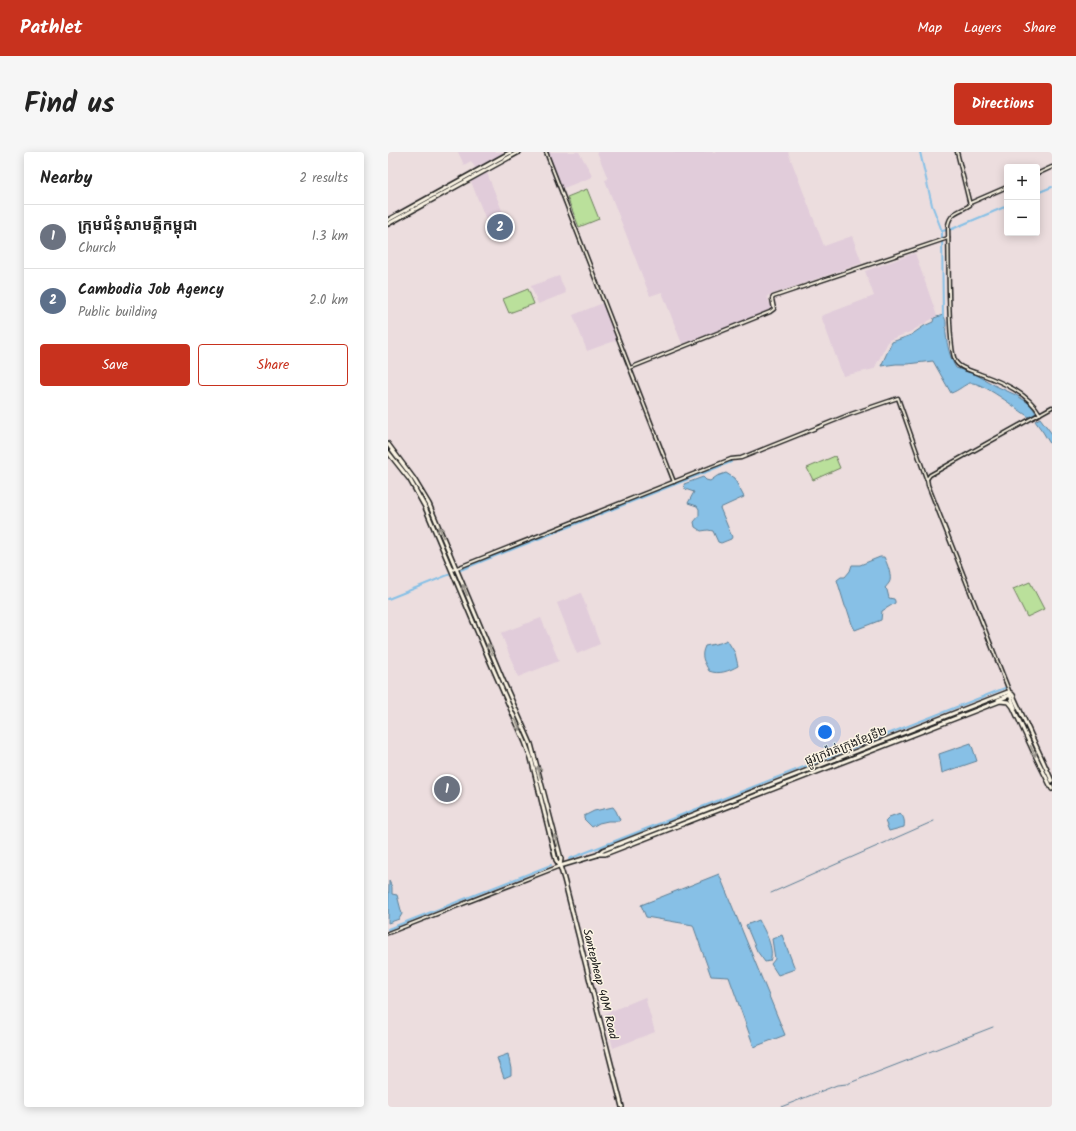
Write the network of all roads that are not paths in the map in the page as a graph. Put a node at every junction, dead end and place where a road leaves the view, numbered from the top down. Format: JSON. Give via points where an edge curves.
{"nodes":[{"id":1,"x":511,"y":152,"type":"edge"},
{"id":2,"x":519,"y":152,"type":"edge"},
{"id":3,"x":546,"y":152,"type":"edge"},
{"id":4,"x":957,"y":152,"type":"edge"},
{"id":5,"x":1052,"y":167,"type":"edge"},
{"id":6,"x":1040,"y":173,"type":"edge"},
{"id":7,"x":1004,"y":188,"type":"edge"},
{"id":8,"x":970,"y":203,"type":"junction"},
{"id":9,"x":388,"y":220,"type":"edge"},
{"id":10,"x":388,"y":224,"type":"edge"},
{"id":11,"x":948,"y":238,"type":"junction"},
{"id":12,"x":630,"y":368,"type":"junction"},
{"id":13,"x":1052,"y":407,"type":"edge"},
{"id":14,"x":1039,"y":415,"type":"junction"},
{"id":15,"x":388,"y":444,"type":"edge"},
{"id":16,"x":388,"y":452,"type":"edge"},
{"id":17,"x":928,"y":479,"type":"junction"},
{"id":18,"x":674,"y":482,"type":"junction"},
{"id":19,"x":457,"y":570,"type":"junction"},
{"id":20,"x":453,"y":572,"type":"junction"},
{"id":21,"x":1010,"y":694,"type":"junction"},
{"id":22,"x":993,"y":702,"type":"junction"},
{"id":23,"x":1015,"y":711,"type":"junction"},
{"id":24,"x":791,"y":779,"type":"junction"},
{"id":25,"x":1052,"y":781,"type":"edge"},
{"id":26,"x":1052,"y":789,"type":"edge"},
{"id":27,"x":560,"y":866,"type":"junction"},
{"id":28,"x":388,"y":933,"type":"edge"},
{"id":29,"x":622,"y":1107,"type":"edge"}],
"edges":[{"from":1,"to":9,"type":"main road"},
{"from":2,"to":10,"type":"main road"},
{"from":3,"to":12,"type":"street"},
{"from":4,"to":8,"type":"street"},
{"from":5,"to":6,"type":"street"},
{"from":7,"to":8,"type":"street"},
{"from":8,"to":11,"type":"street","via":[[951,216]]},
{"from":11,"to":12,"type":"street","via":[[773,297],[774,309],[770,312]]},
{"from":11,"to":14,"type":"street","via":[[949,304],[955,362],[1020,394],[1030,402]]},
{"from":12,"to":18,"type":"street"},
{"from":13,"to":14,"type":"street"},
{"from":14,"to":17,"type":"street","via":[[930,475]]},
{"from":19,"to":15,"type":"main road","one_way":true,"via":[[425,496]]},
{"from":16,"to":20,"type":"main road","via":[[422,500]]},
{"from":17,"to":18,"type":"street","via":[[898,398]]},
{"from":17,"to":21,"type":"street","via":[[928,485]]},
{"from":18,"to":19,"type":"street"},
{"from":19,"to":20,"type":"street"},
{"from":27,"to":19,"type":"main road","one_way":true,"via":[[561,859],[531,744]]},
{"from":20,"to":27,"type":"main road","one_way":true,"via":[[527,745],[556,860]]},
{"from":21,"to":22,"type":"main road","name":"ផ្លូវក្រវ៉ាត់ក្រុងខ្សែទី២"},
{"from":21,"to":23,"type":"main road"},
{"from":21,"to":24,"type":"main road","name":"ផ្លូវក្រវ៉ាត់ក្រុងខ្សែទី២","via":[[1008,692]]},
{"from":21,"to":25,"type":"main road","via":[[1014,695]]},
{"from":22,"to":23,"type":"main road","via":[[1006,701]]},
{"from":22,"to":24,"type":"main road","name":"ផ្លូវក្រវ៉ាត់ក្រុងខ្សែទី២"},
{"from":23,"to":26,"type":"main road","one_way":true},
{"from":24,"to":27,"type":"main road","name":"ផ្លូវក្រវ៉ាត់ក្រុងខ្សែទី២","via":[[605,854],[597,854]]},
{"from":27,"to":28,"type":"street"},
{"from":27,"to":29,"type":"main road","name":"Santepheap 40M Road"}]}
